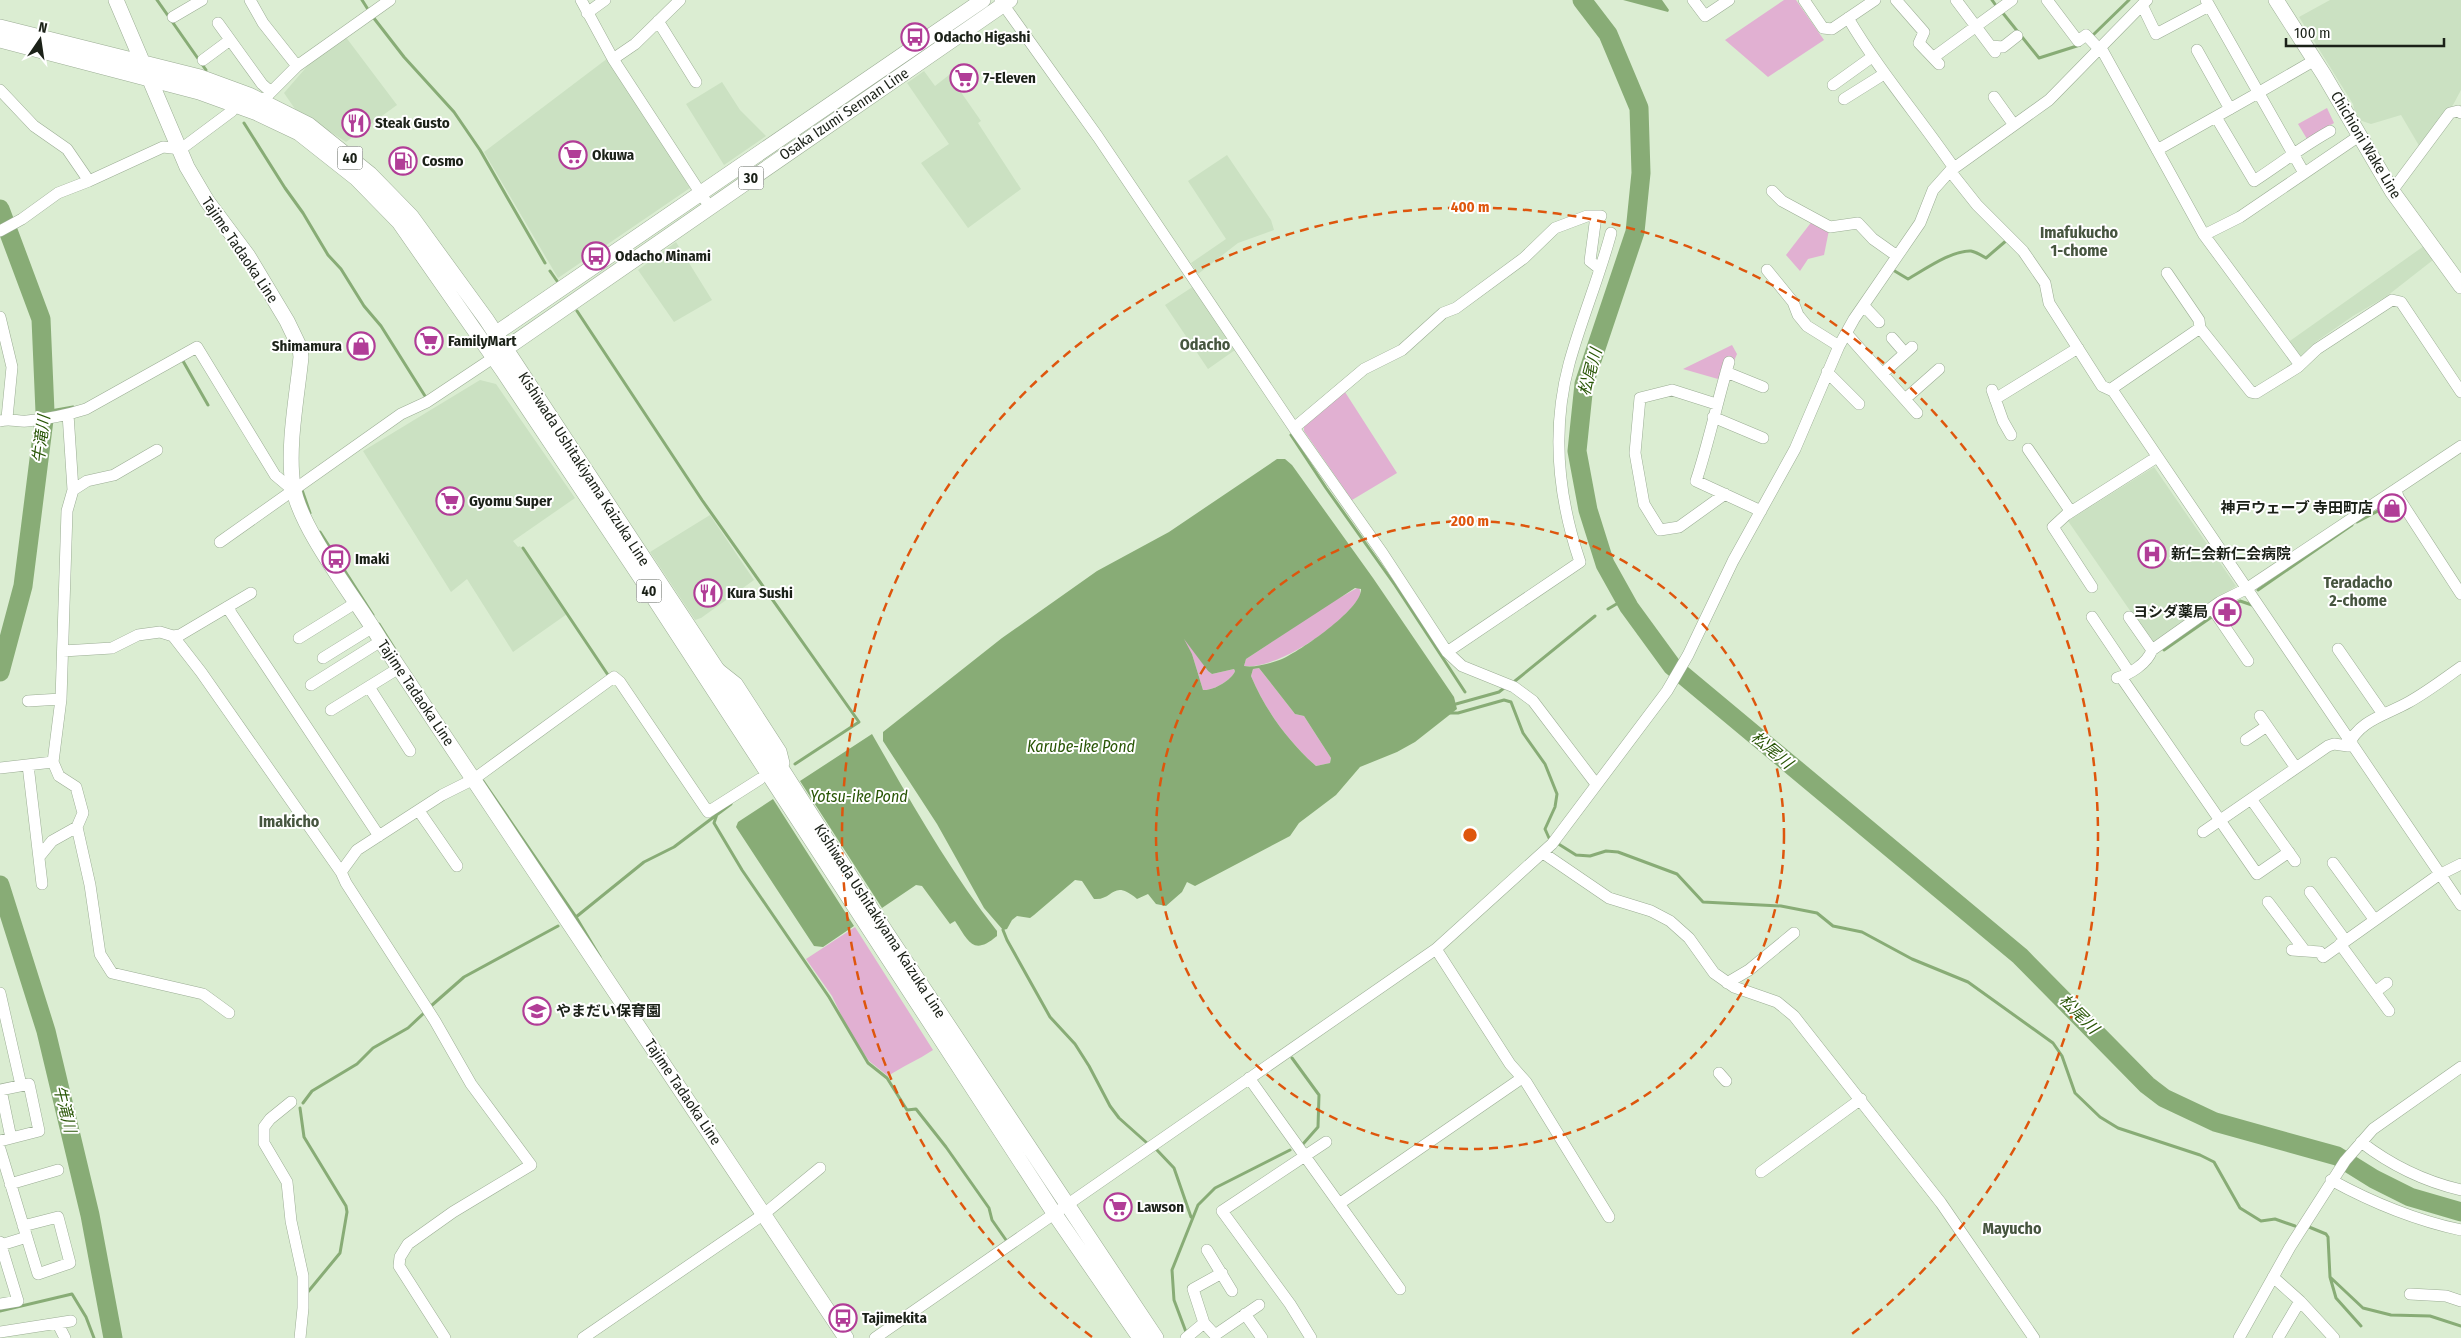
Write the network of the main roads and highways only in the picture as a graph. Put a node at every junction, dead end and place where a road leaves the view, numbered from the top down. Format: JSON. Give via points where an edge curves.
{"nodes":[{"id":1,"x":116,"y":0,"type":"edge"},
{"id":2,"x":983,"y":0,"type":"edge"},
{"id":3,"x":2276,"y":0,"type":"edge"},
{"id":4,"x":1004,"y":1,"type":"edge"},
{"id":5,"x":0,"y":27,"type":"edge"},
{"id":6,"x":0,"y":40,"type":"edge"},
{"id":7,"x":144,"y":62,"type":"junction"},
{"id":8,"x":150,"y":79,"type":"junction"},
{"id":9,"x":263,"y":102,"type":"junction"},
{"id":10,"x":705,"y":200,"type":"junction"},
{"id":11,"x":2461,"y":286,"type":"edge"},
{"id":12,"x":496,"y":334,"type":"junction"},
{"id":13,"x":499,"y":353,"type":"junction"},
{"id":14,"x":1060,"y":1208,"type":"junction"},
{"id":15,"x":846,"y":1338,"type":"edge"},
{"id":16,"x":1140,"y":1338,"type":"edge"},
{"id":17,"x":1156,"y":1338,"type":"edge"}],
"edges":[{"from":1,"to":7,"type":"main road","name":"Tajime Tadaoka Line"},
{"from":2,"to":10,"type":"main road","name":"Osaka Izumi Sennan Line","number":"30"},
{"from":3,"to":11,"type":"main road","name":"Chichioni Wake Line","via":[[2392,191]]},
{"from":4,"to":10,"type":"main road","name":"Osaka Izumi Sennan Line","number":"30"},
{"from":5,"to":7,"type":"main road","name":"Kishiwada Ushitakiyama Kaizuka Line","number":"40"},
{"from":6,"to":8,"type":"main road","name":"Kishiwada Ushitakiyama Kaizuka Line","number":"40"},
{"from":7,"to":8,"type":"main road","name":"Tajime Tadaoka Line"},
{"from":7,"to":9,"type":"main road","name":"Kishiwada Ushitakiyama Kaizuka Line","number":"40","via":[[200,77]]},
{"from":8,"to":9,"type":"main road","name":"Kishiwada Ushitakiyama Kaizuka Line","number":"40","via":[[199,92]]},
{"from":8,"to":15,"type":"main road","name":"Tajime Tadaoka Line","via":[[187,167],[248,256],[300,348],[292,446],[294,491],[309,528]]},
{"from":9,"to":12,"type":"main road","name":"Kishiwada Ushitakiyama Kaizuka Line","number":"40","via":[[309,125],[370,174],[411,216]]},
{"from":9,"to":13,"type":"main road","name":"Kishiwada Ushitakiyama Kaizuka Line","number":"40","via":[[356,178],[398,222]]},
{"from":10,"to":12,"type":"main road","name":"Osaka Izumi Sennan Line","number":"30"},
{"from":10,"to":13,"type":"main road","name":"Osaka Izumi Sennan Line","number":"30"},
{"from":12,"to":13,"type":"main road"},
{"from":13,"to":14,"type":"main road","name":"Kishiwada Ushitakiyama Kaizuka Line","number":"40","via":[[681,639]]},
{"from":13,"to":14,"type":"main road","name":"Kishiwada Ushitakiyama Kaizuka Line","number":"40","via":[[713,664]]},
{"from":14,"to":16,"type":"main road","name":"Kishiwada Ushitakiyama Kaizuka Line","number":"40"},
{"from":14,"to":17,"type":"main road","name":"Kishiwada Ushitakiyama Kaizuka Line","number":"40"}]}
